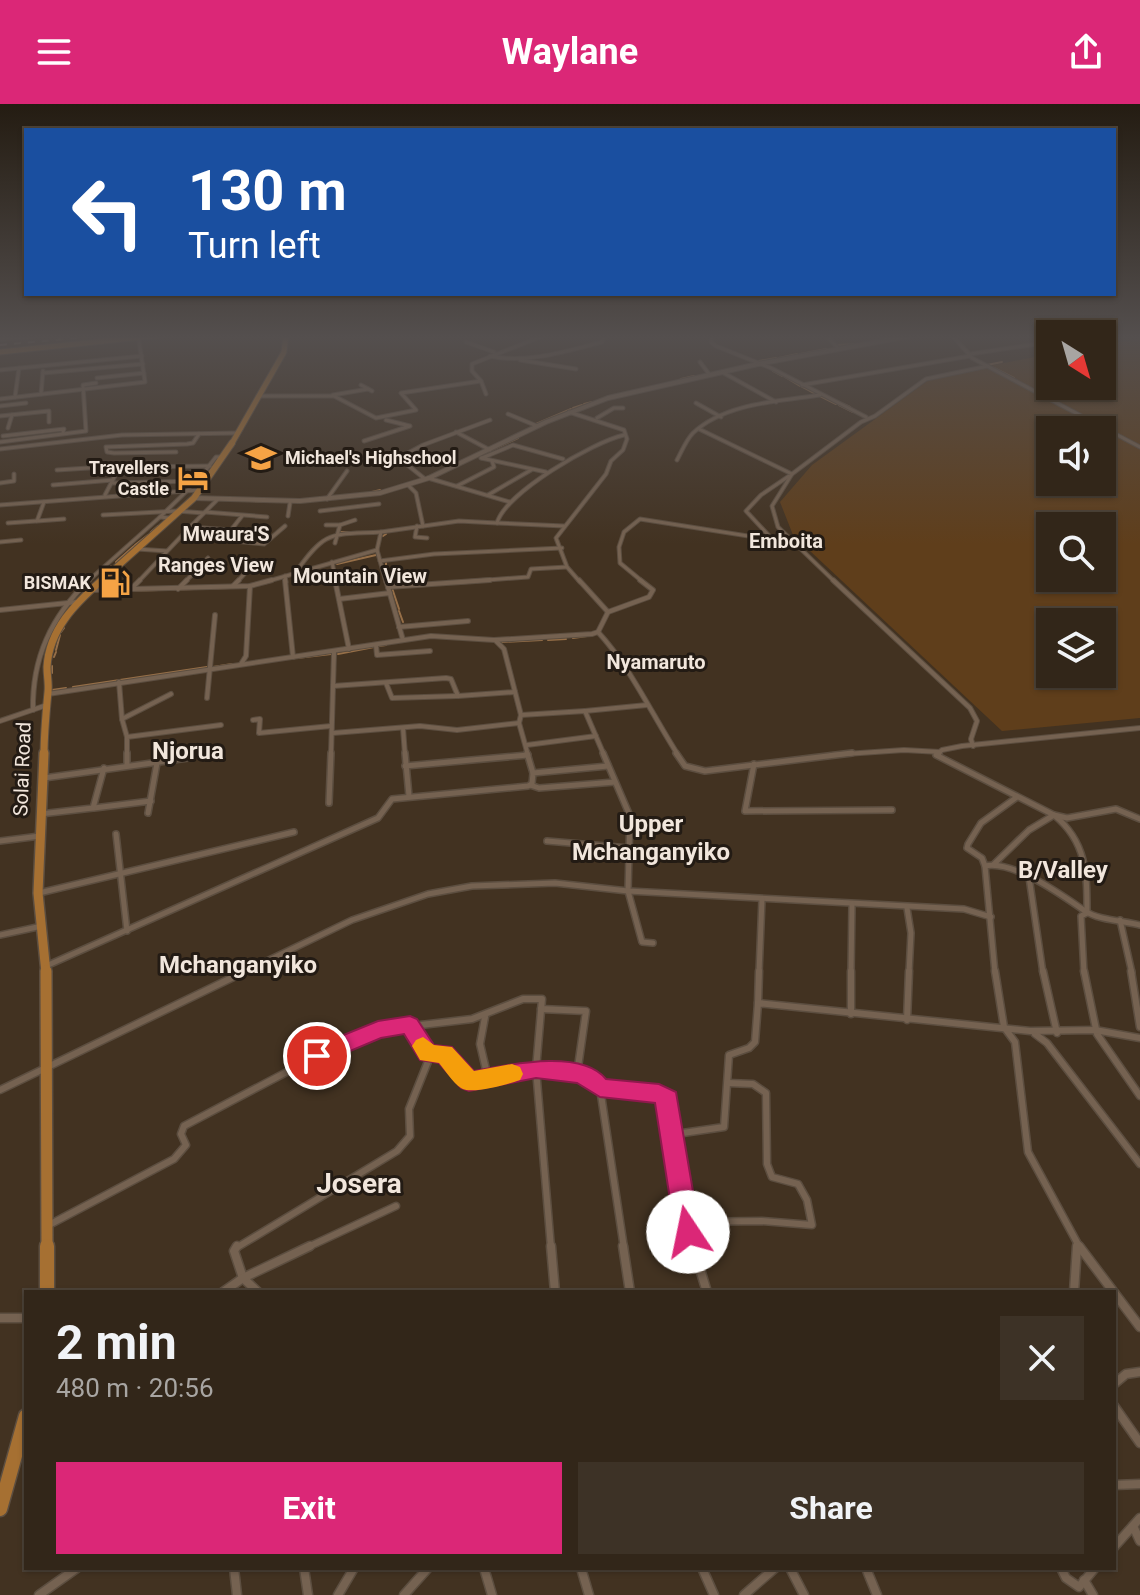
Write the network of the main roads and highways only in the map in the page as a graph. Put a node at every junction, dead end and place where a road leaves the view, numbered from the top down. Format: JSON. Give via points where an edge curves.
{"nodes":[{"id":1,"x":252,"y":405,"type":"edge"},
{"id":2,"x":47,"y":1290,"type":"edge"},
{"id":3,"x":24,"y":1425,"type":"edge"},
{"id":4,"x":0,"y":1509,"type":"edge"}],
"edges":[{"from":1,"to":2,"type":"highway","name":"Solai Road","via":[[194,498],[167,515],[72,603],[50,648],[38,893],[46,966]]},
{"from":3,"to":4,"type":"highway"}]}
